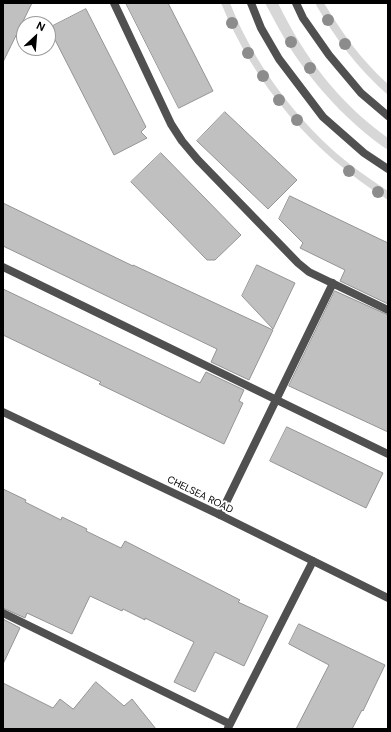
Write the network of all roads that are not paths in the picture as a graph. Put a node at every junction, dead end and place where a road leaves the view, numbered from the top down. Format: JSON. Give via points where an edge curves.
{"nodes":[{"id":1,"x":114,"y":3,"type":"edge"},
{"id":2,"x":251,"y":3,"type":"edge"},
{"id":3,"x":296,"y":3,"type":"edge"},
{"id":4,"x":388,"y":116,"type":"edge"},
{"id":5,"x":388,"y":169,"type":"edge"},
{"id":6,"x":3,"y":267,"type":"edge"},
{"id":7,"x":333,"y":283,"type":"junction"},
{"id":8,"x":388,"y":310,"type":"edge"},
{"id":9,"x":276,"y":400,"type":"junction"},
{"id":10,"x":3,"y":412,"type":"edge"},
{"id":11,"x":388,"y":454,"type":"edge"},
{"id":12,"x":220,"y":515,"type":"junction"},
{"id":13,"x":312,"y":561,"type":"junction"},
{"id":14,"x":388,"y":598,"type":"edge"},
{"id":15,"x":3,"y":613,"type":"edge"},
{"id":16,"x":229,"y":727,"type":"edge"}],
"edges":[{"from":1,"to":7,"type":"street","via":[[171,124],[182,141],[298,263],[309,272]]},
{"from":2,"to":5,"type":"street","via":[[279,59],[323,117],[364,153]]},
{"from":3,"to":4,"type":"street","via":[[303,18],[329,55],[361,92]]},
{"from":6,"to":9,"type":"street"},
{"from":7,"to":8,"type":"street"},
{"from":7,"to":9,"type":"street"},
{"from":9,"to":11,"type":"street"},
{"from":9,"to":12,"type":"street"},
{"from":10,"to":12,"type":"street","name":"CHELSEA ROAD"},
{"from":12,"to":13,"type":"street","name":"CHELSEA ROAD"},
{"from":13,"to":14,"type":"street","name":"CHELSEA ROAD"},
{"from":13,"to":16,"type":"street"},
{"from":15,"to":16,"type":"street"}]}
